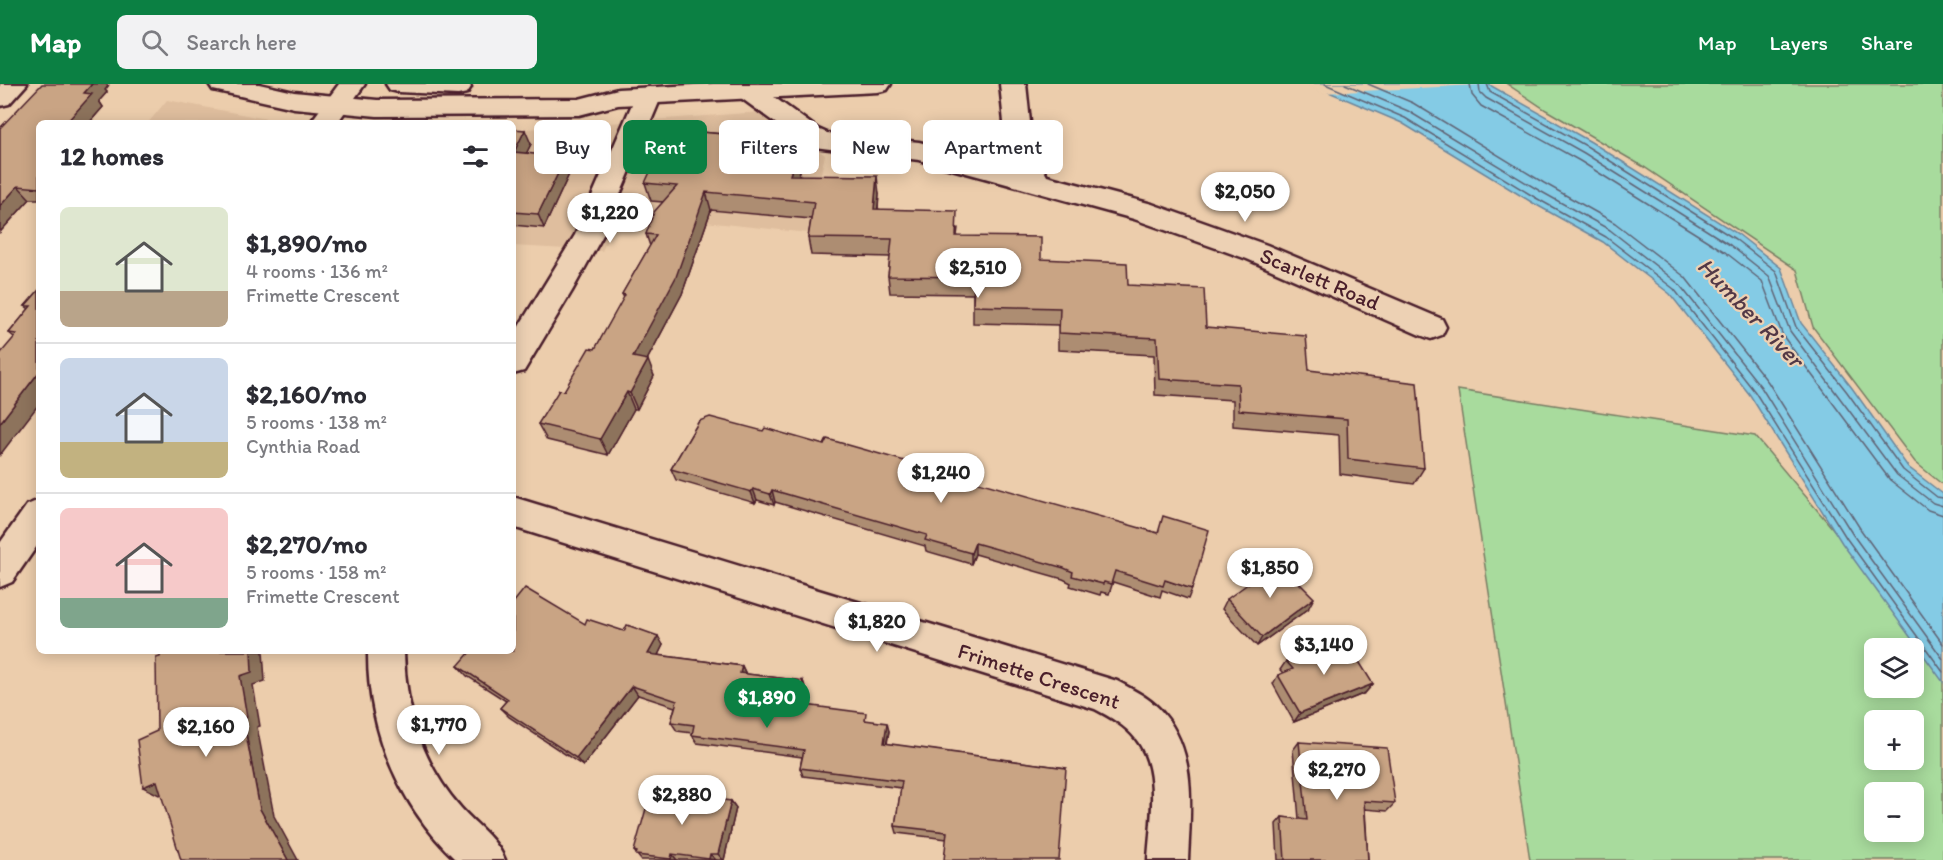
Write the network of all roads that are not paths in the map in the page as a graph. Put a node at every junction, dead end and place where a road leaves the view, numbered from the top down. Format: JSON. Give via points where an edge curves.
{"nodes":[{"id":1,"x":14,"y":84,"type":"edge"},
{"id":2,"x":222,"y":84,"type":"edge"},
{"id":3,"x":352,"y":84,"type":"edge"},
{"id":4,"x":399,"y":84,"type":"edge"},
{"id":5,"x":878,"y":84,"type":"edge"},
{"id":6,"x":1013,"y":84,"type":"edge"},
{"id":7,"x":746,"y":89,"type":"junction"},
{"id":8,"x":649,"y":95,"type":"junction"},
{"id":9,"x":618,"y":97,"type":"junction"},
{"id":10,"x":0,"y":98,"type":"edge"},
{"id":11,"x":329,"y":114,"type":"edge"},
{"id":12,"x":1037,"y":182,"type":"junction"},
{"id":13,"x":1431,"y":327,"type":"dead end"},
{"id":14,"x":516,"y":357,"type":"edge"},
{"id":15,"x":516,"y":513,"type":"edge"},
{"id":16,"x":36,"y":519,"type":"edge"},
{"id":17,"x":0,"y":571,"type":"edge"},
{"id":18,"x":386,"y":654,"type":"edge"},
{"id":19,"x":485,"y":860,"type":"edge"},
{"id":20,"x":1168,"y":860,"type":"edge"}],
"edges":[{"from":1,"to":10,"type":"street"},
{"from":2,"to":11,"type":"street"},
{"from":3,"to":11,"type":"street"},
{"from":4,"to":9,"type":"street","via":[[585,88]]},
{"from":5,"to":7,"type":"street"},
{"from":6,"to":12,"type":"street","via":[[1020,152]]},
{"from":7,"to":8,"type":"street"},
{"from":7,"to":12,"type":"street","name":"Scarlett Road","via":[[808,135],[823,141],[919,151]]},
{"from":8,"to":9,"type":"street"},
{"from":8,"to":14,"type":"street","via":[[588,237]]},
{"from":9,"to":11,"type":"street","via":[[579,107],[377,108]]},
{"from":12,"to":13,"type":"street","name":"Scarlett Road","via":[[1190,227]]},
{"from":15,"to":20,"type":"street","name":"Frimette Crescent","via":[[1093,690],[1127,704],[1147,721],[1164,745],[1170,772]]},
{"from":16,"to":17,"type":"street"},
{"from":18,"to":19,"type":"street","via":[[392,720],[415,773],[441,815]]}]}
